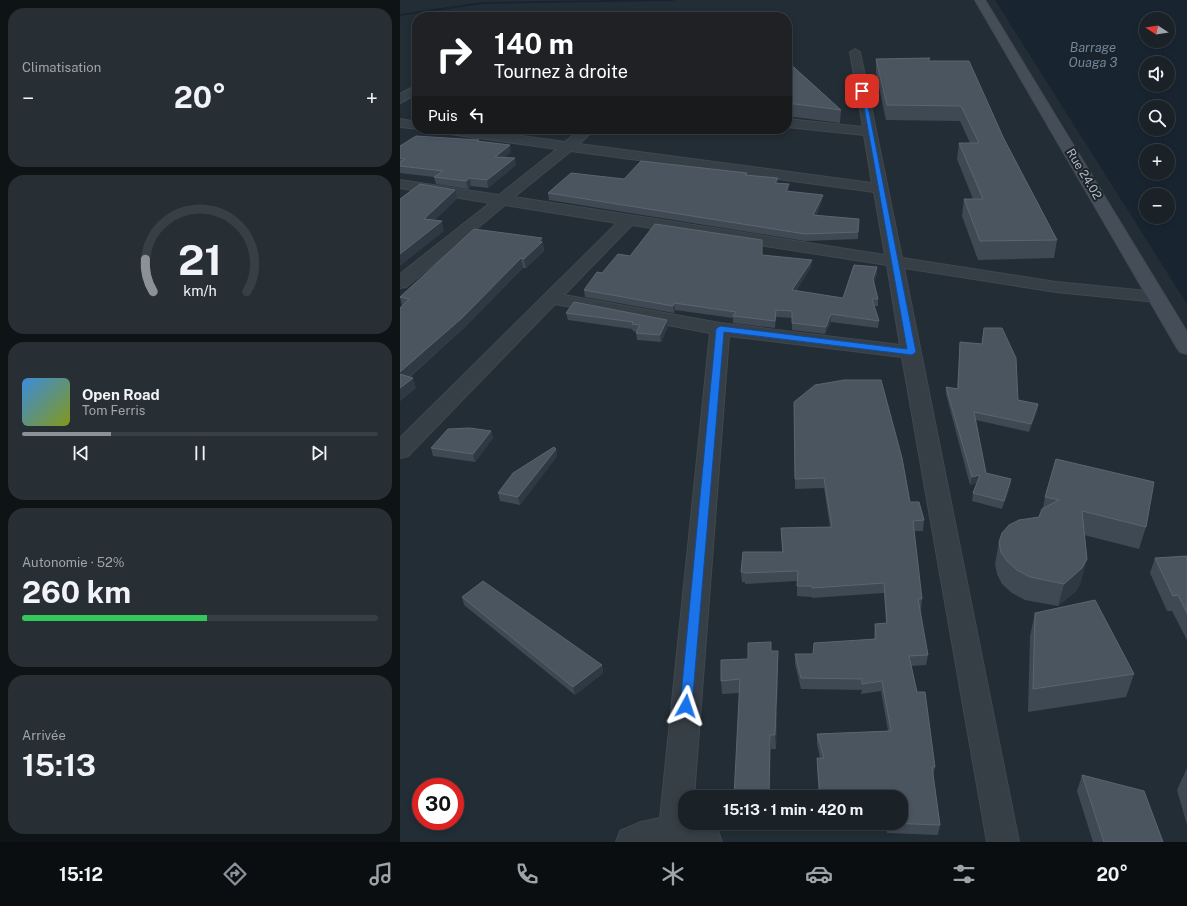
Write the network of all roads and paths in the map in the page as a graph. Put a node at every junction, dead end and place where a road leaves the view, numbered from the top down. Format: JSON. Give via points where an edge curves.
{"nodes":[{"id":1,"x":980,"y":0,"type":"edge"},
{"id":2,"x":855,"y":52,"type":"dead end"},
{"id":3,"x":412,"y":92,"type":"edge"},
{"id":4,"x":400,"y":99,"type":"edge"},
{"id":5,"x":400,"y":123,"type":"edge"},
{"id":6,"x":792,"y":124,"type":"edge"},
{"id":7,"x":412,"y":125,"type":"edge"},
{"id":8,"x":870,"y":132,"type":"junction"},
{"id":9,"x":479,"y":134,"type":"edge"},
{"id":10,"x":583,"y":134,"type":"edge"},
{"id":11,"x":569,"y":146,"type":"junction"},
{"id":12,"x":400,"y":184,"type":"edge"},
{"id":13,"x":881,"y":189,"type":"junction"},
{"id":14,"x":503,"y":200,"type":"junction"},
{"id":15,"x":629,"y":219,"type":"junction"},
{"id":16,"x":895,"y":261,"type":"junction"},
{"id":17,"x":400,"y":283,"type":"edge"},
{"id":18,"x":1157,"y":297,"type":"junction"},
{"id":19,"x":551,"y":298,"type":"junction"},
{"id":20,"x":720,"y":329,"type":"junction"},
{"id":21,"x":1187,"y":348,"type":"edge"},
{"id":22,"x":912,"y":352,"type":"junction"},
{"id":23,"x":400,"y":451,"type":"edge"},
{"id":24,"x":675,"y":832,"type":"junction"},
{"id":25,"x":632,"y":842,"type":"edge"},
{"id":26,"x":706,"y":842,"type":"edge"},
{"id":27,"x":1003,"y":842,"type":"edge"}],
"edges":[{"from":1,"to":18,"type":"street","name":"Rue 24.02"},
{"from":2,"to":8,"type":"street"},
{"from":3,"to":4,"type":"street"},
{"from":5,"to":7,"type":"street"},
{"from":6,"to":8,"type":"street"},
{"from":8,"to":13,"type":"street"},
{"from":9,"to":11,"type":"street"},
{"from":10,"to":11,"type":"street"},
{"from":11,"to":13,"type":"street"},
{"from":11,"to":14,"type":"street"},
{"from":12,"to":14,"type":"street"},
{"from":13,"to":16,"type":"street"},
{"from":14,"to":15,"type":"street"},
{"from":14,"to":17,"type":"street"},
{"from":15,"to":16,"type":"street"},
{"from":15,"to":19,"type":"street"},
{"from":16,"to":18,"type":"street","via":[[1056,287]]},
{"from":16,"to":22,"type":"street"},
{"from":18,"to":21,"type":"street","name":"Rue 24.02"},
{"from":19,"to":20,"type":"street"},
{"from":19,"to":23,"type":"street"},
{"from":20,"to":22,"type":"street"},
{"from":20,"to":24,"type":"street"},
{"from":22,"to":27,"type":"street"},
{"from":24,"to":25,"type":"street","via":[[646,835]]},
{"from":24,"to":26,"type":"street"}]}
